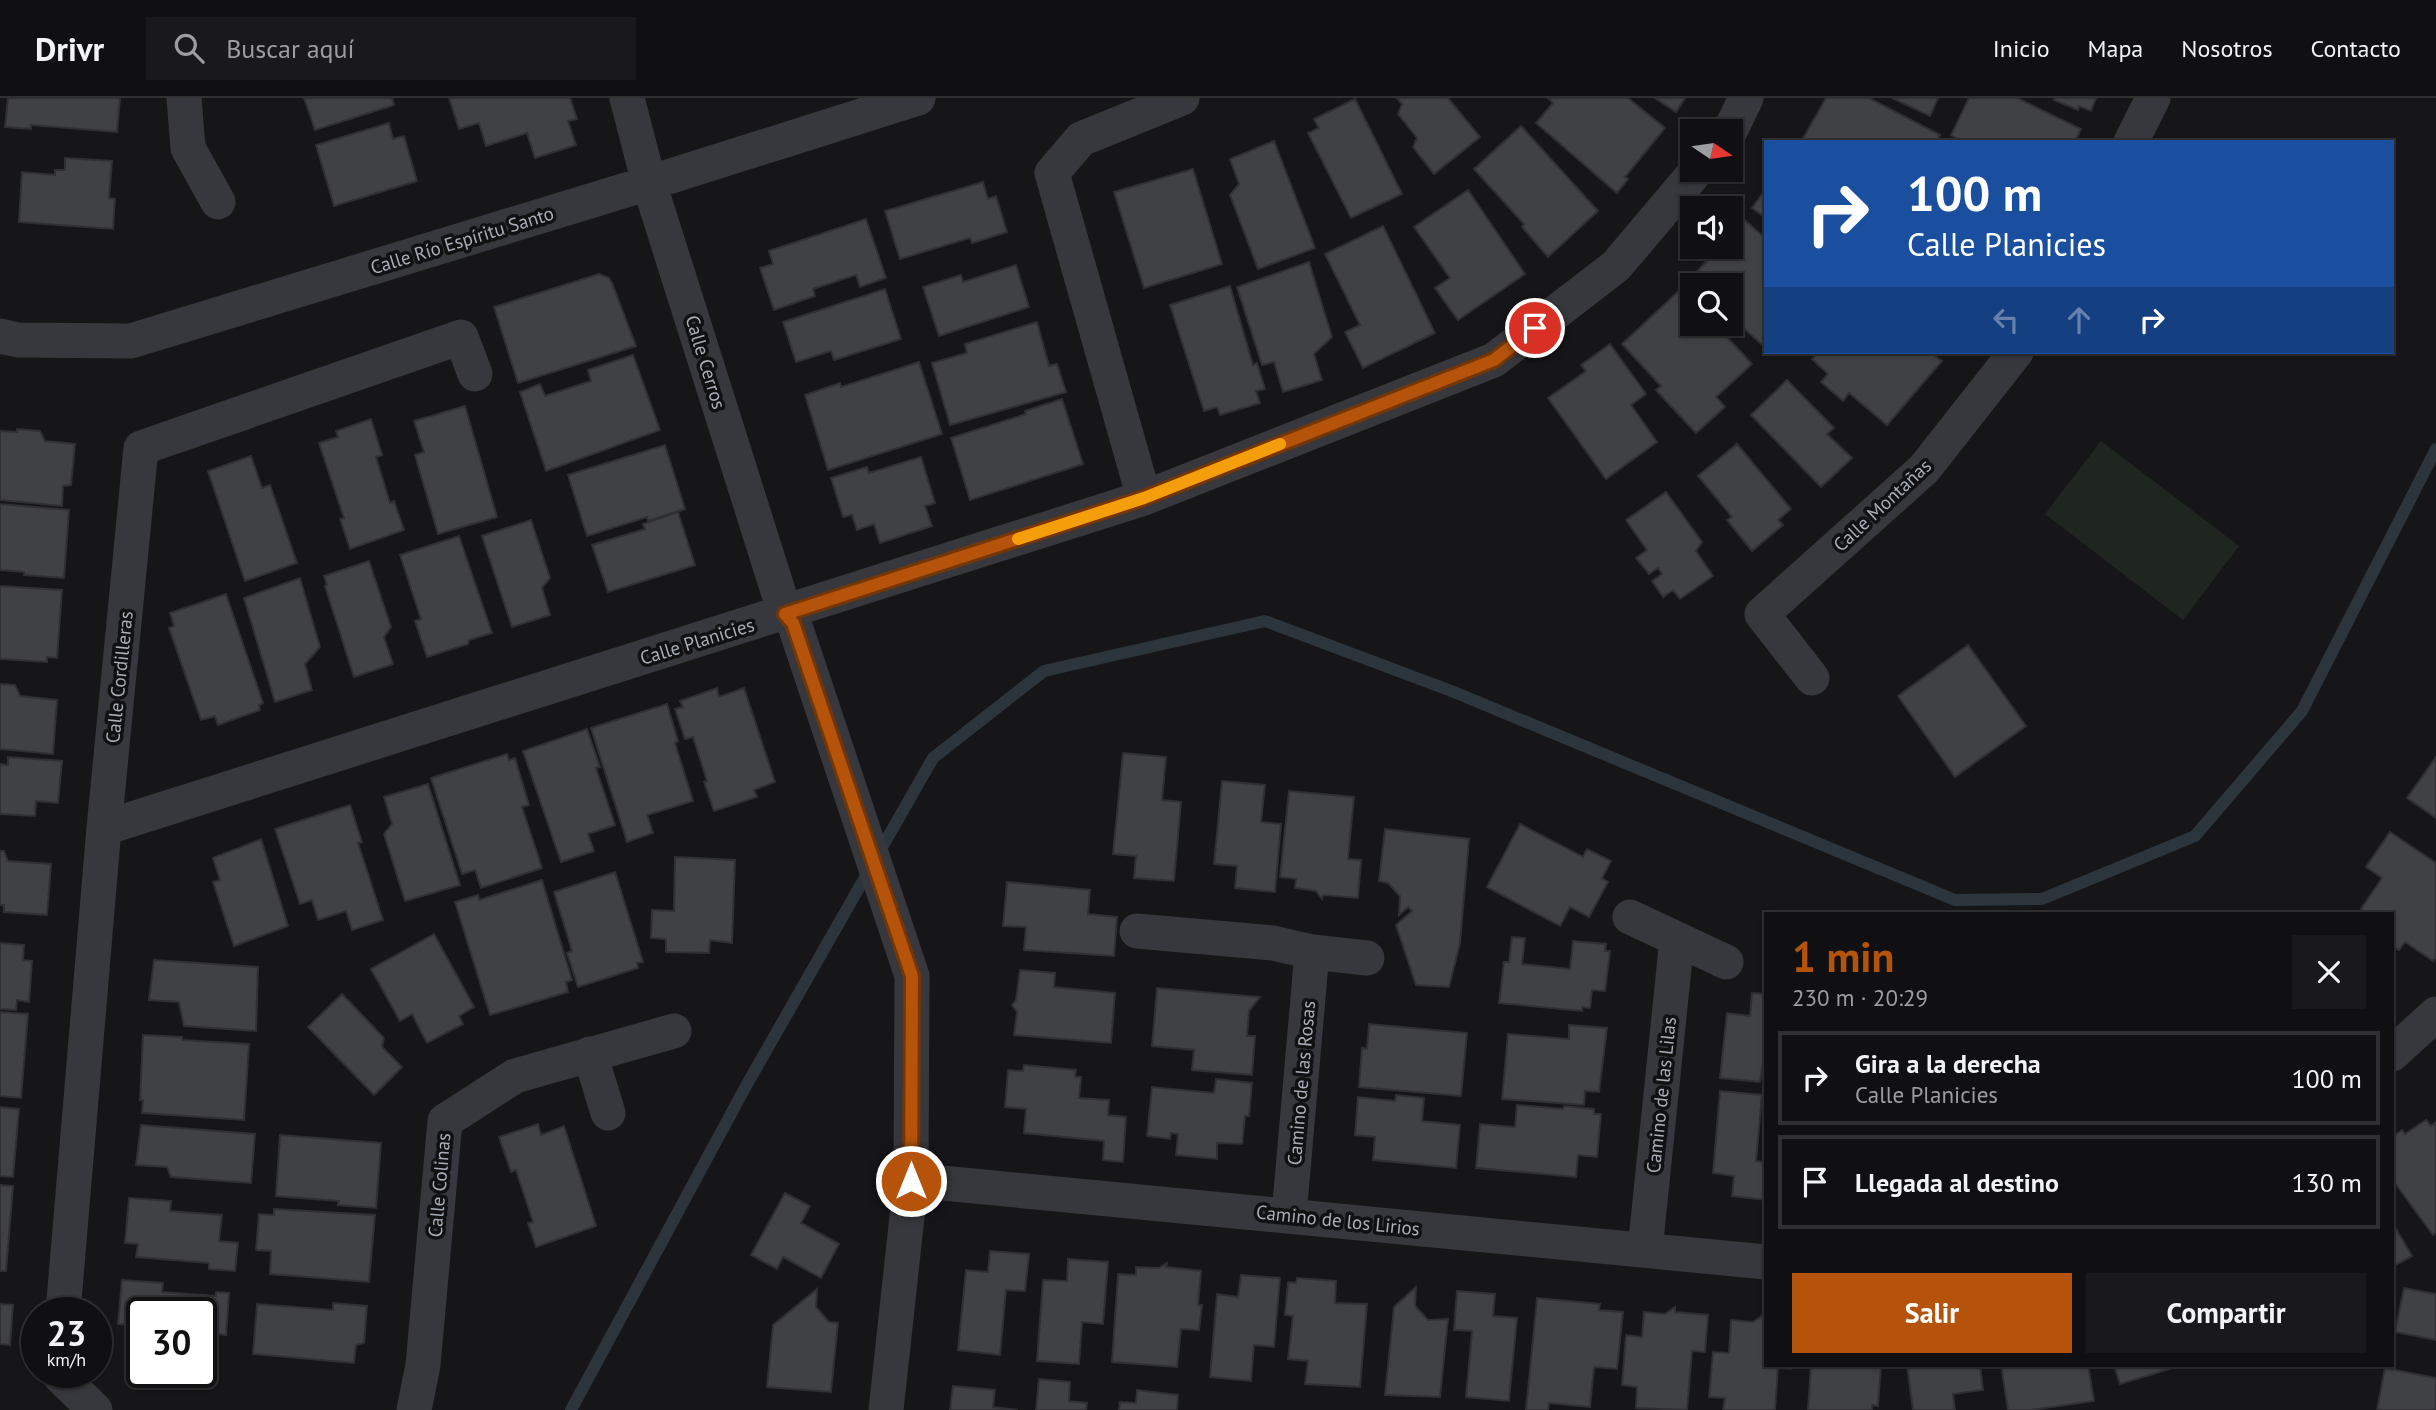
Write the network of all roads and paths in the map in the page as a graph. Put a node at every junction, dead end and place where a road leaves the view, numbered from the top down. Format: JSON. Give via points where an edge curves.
{"nodes":[{"id":1,"x":184,"y":98,"type":"edge"},
{"id":2,"x":627,"y":98,"type":"edge"},
{"id":3,"x":918,"y":98,"type":"edge"},
{"id":4,"x":1182,"y":98,"type":"edge"},
{"id":5,"x":1746,"y":98,"type":"edge"},
{"id":6,"x":2152,"y":98,"type":"edge"},
{"id":7,"x":1736,"y":119,"type":"edge"},
{"id":8,"x":2132,"y":140,"type":"edge"},
{"id":9,"x":1687,"y":182,"type":"edge"},
{"id":10,"x":649,"y":183,"type":"junction"},
{"id":11,"x":218,"y":202,"type":"dead end"},
{"id":12,"x":0,"y":336,"type":"edge"},
{"id":13,"x":2013,"y":354,"type":"edge"},
{"id":14,"x":475,"y":374,"type":"dead end"},
{"id":15,"x":1144,"y":498,"type":"junction"},
{"id":16,"x":789,"y":618,"type":"junction"},
{"id":17,"x":1812,"y":678,"type":"dead end"},
{"id":18,"x":104,"y":828,"type":"junction"},
{"id":19,"x":1630,"y":917,"type":"dead end"},
{"id":20,"x":1137,"y":931,"type":"dead end"},
{"id":21,"x":1677,"y":939,"type":"junction"},
{"id":22,"x":1312,"y":951,"type":"junction"},
{"id":23,"x":1367,"y":958,"type":"dead end"},
{"id":24,"x":1726,"y":962,"type":"dead end"},
{"id":25,"x":2436,"y":1014,"type":"edge"},
{"id":26,"x":674,"y":1031,"type":"dead end"},
{"id":27,"x":2394,"y":1052,"type":"edge"},
{"id":28,"x":590,"y":1054,"type":"junction"},
{"id":29,"x":608,"y":1113,"type":"dead end"},
{"id":30,"x":911,"y":1181,"type":"junction"},
{"id":31,"x":1289,"y":1215,"type":"junction"},
{"id":32,"x":1645,"y":1250,"type":"junction"},
{"id":33,"x":1764,"y":1262,"type":"edge"},
{"id":34,"x":63,"y":1297,"type":"edge"},
{"id":35,"x":72,"y":1388,"type":"edge"},
{"id":36,"x":95,"y":1410,"type":"edge"},
{"id":37,"x":414,"y":1410,"type":"edge"},
{"id":38,"x":886,"y":1410,"type":"edge"}],
"edges":[{"from":1,"to":11,"type":"street","via":[[188,148]]},
{"from":2,"to":10,"type":"street","name":"Calle Cerros"},
{"from":3,"to":10,"type":"street","name":"Calle Río Espíritu Santo"},
{"from":4,"to":15,"type":"street","via":[[1081,139],[1052,173]]},
{"from":5,"to":7,"type":"street"},
{"from":6,"to":8,"type":"street"},
{"from":9,"to":15,"type":"street","name":"Calle Planicies","via":[[1616,266],[1494,360]]},
{"from":10,"to":12,"type":"street","name":"Calle Río Espíritu Santo","via":[[131,341]]},
{"from":10,"to":16,"type":"street","name":"Calle Cerros"},
{"from":13,"to":17,"type":"street","name":"Calle Montañas","via":[[1924,468],[1762,614]]},
{"from":14,"to":18,"type":"street","name":"Calle Cordilleras","via":[[461,337],[141,448]]},
{"from":15,"to":16,"type":"street","name":"Calle Planicies"},
{"from":16,"to":18,"type":"street","name":"Calle Planicies"},
{"from":16,"to":30,"type":"street","name":"Calle Cerros","via":[[912,976]]},
{"from":18,"to":34,"type":"street","name":"Calle Cordilleras"},
{"from":19,"to":21,"type":"street"},
{"from":20,"to":22,"type":"street","via":[[1273,943]]},
{"from":21,"to":24,"type":"street"},
{"from":21,"to":32,"type":"street","name":"Camino de las Lilas"},
{"from":22,"to":23,"type":"street"},
{"from":22,"to":31,"type":"street","name":"Camino de las Rosas"},
{"from":25,"to":27,"type":"street"},
{"from":26,"to":28,"type":"street"},
{"from":28,"to":29,"type":"street"},
{"from":28,"to":37,"type":"street","name":"Calle Colinas","via":[[515,1076],[445,1121],[423,1365]]},
{"from":30,"to":31,"type":"street","name":"Camino de los Lirios"},
{"from":30,"to":38,"type":"street","name":"Calle Cerros"},
{"from":31,"to":32,"type":"street","name":"Camino de los Lirios"},
{"from":32,"to":33,"type":"street","name":"Camino de los Lirios"},
{"from":35,"to":36,"type":"street"}]}
